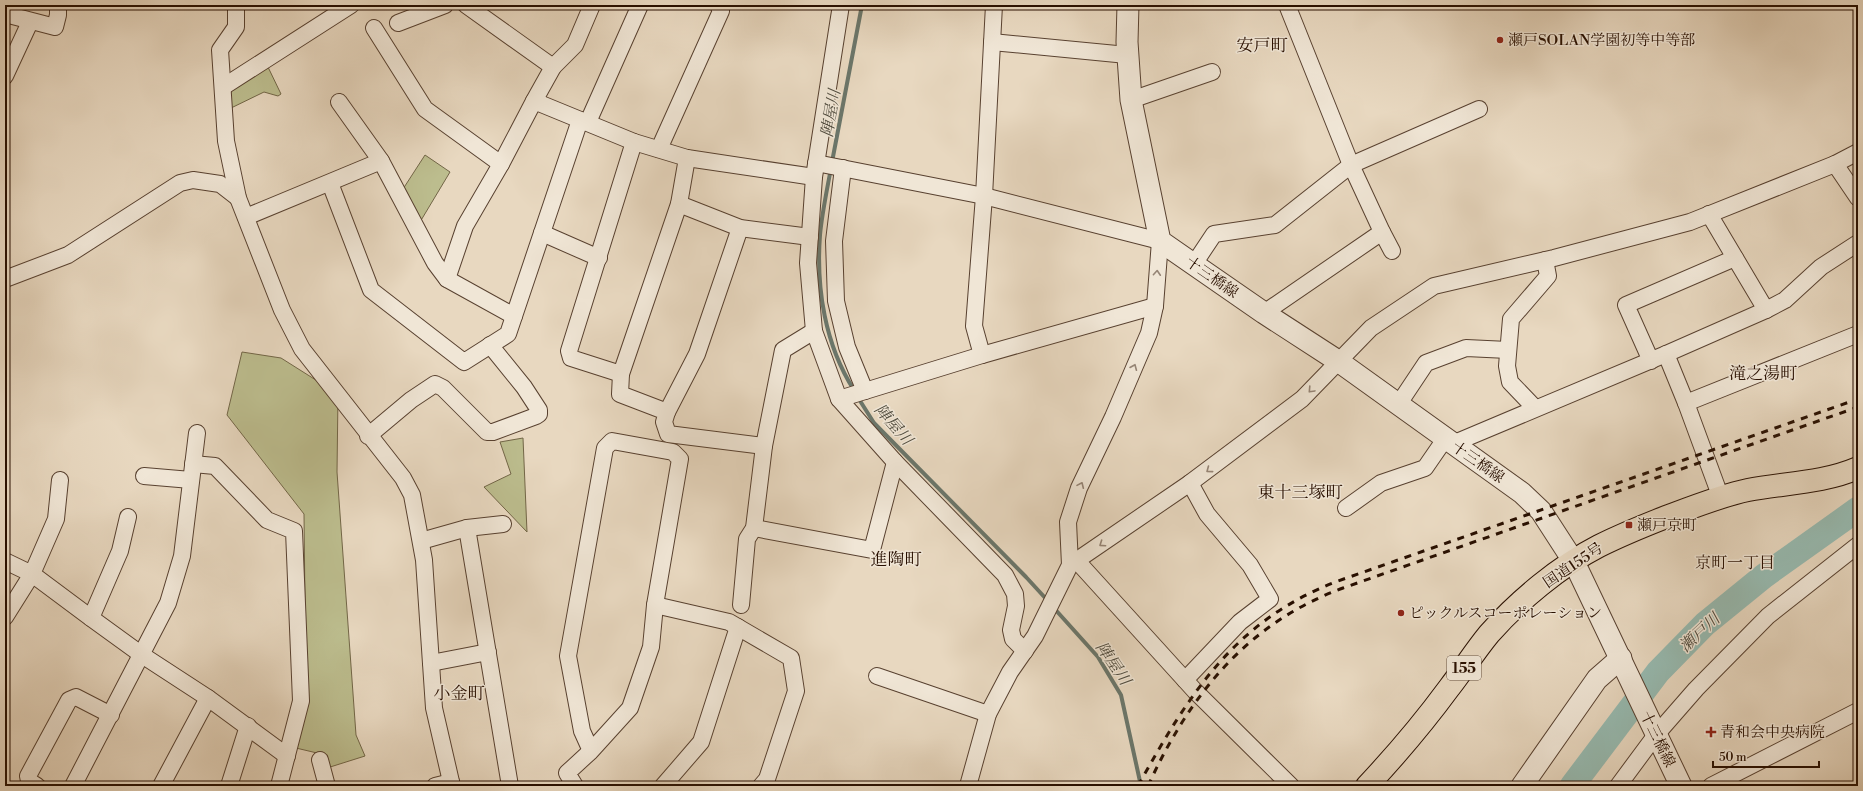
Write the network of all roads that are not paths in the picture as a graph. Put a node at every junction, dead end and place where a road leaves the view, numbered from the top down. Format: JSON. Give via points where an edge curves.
{"nodes":[{"id":1,"x":58,"y":5,"type":"edge"},
{"id":2,"x":236,"y":5,"type":"edge"},
{"id":3,"x":351,"y":5,"type":"edge"},
{"id":4,"x":445,"y":5,"type":"edge"},
{"id":5,"x":466,"y":5,"type":"edge"},
{"id":6,"x":592,"y":5,"type":"edge"},
{"id":7,"x":640,"y":5,"type":"edge"},
{"id":8,"x":718,"y":5,"type":"edge"},
{"id":9,"x":841,"y":5,"type":"edge"},
{"id":10,"x":994,"y":5,"type":"edge"},
{"id":11,"x":1128,"y":5,"type":"edge"},
{"id":12,"x":1287,"y":5,"type":"edge"},
{"id":13,"x":5,"y":14,"type":"edge"},
{"id":14,"x":30,"y":22,"type":"junction"},
{"id":15,"x":398,"y":23,"type":"dead end"},
{"id":16,"x":374,"y":28,"type":"dead end"},
{"id":17,"x":992,"y":42,"type":"junction"},
{"id":18,"x":1128,"y":55,"type":"junction"},
{"id":19,"x":553,"y":67,"type":"junction"},
{"id":20,"x":1212,"y":72,"type":"dead end"},
{"id":21,"x":5,"y":76,"type":"edge"},
{"id":22,"x":223,"y":87,"type":"junction"},
{"id":23,"x":1131,"y":100,"type":"junction"},
{"id":24,"x":534,"y":101,"type":"junction"},
{"id":25,"x":339,"y":102,"type":"dead end"},
{"id":26,"x":1479,"y":109,"type":"dead end"},
{"id":27,"x":584,"y":121,"type":"junction"},
{"id":28,"x":634,"y":142,"type":"junction"},
{"id":29,"x":659,"y":149,"type":"junction"},
{"id":30,"x":1858,"y":152,"type":"edge"},
{"id":31,"x":687,"y":158,"type":"junction"},
{"id":32,"x":381,"y":161,"type":"junction"},
{"id":33,"x":501,"y":164,"type":"junction"},
{"id":34,"x":1835,"y":164,"type":"junction"},
{"id":35,"x":1351,"y":166,"type":"junction"},
{"id":36,"x":827,"y":168,"type":"junction"},
{"id":37,"x":330,"y":183,"type":"junction"},
{"id":38,"x":984,"y":196,"type":"junction"},
{"id":39,"x":238,"y":198,"type":"junction"},
{"id":40,"x":1858,"y":198,"type":"edge"},
{"id":41,"x":680,"y":204,"type":"junction"},
{"id":42,"x":1709,"y":214,"type":"junction"},
{"id":43,"x":246,"y":217,"type":"junction"},
{"id":44,"x":740,"y":228,"type":"junction"},
{"id":45,"x":1382,"y":232,"type":"junction"},
{"id":46,"x":542,"y":233,"type":"junction"},
{"id":47,"x":810,"y":237,"type":"junction"},
{"id":48,"x":1160,"y":241,"type":"junction"},
{"id":49,"x":1858,"y":243,"type":"edge"},
{"id":50,"x":1392,"y":251,"type":"dead end"},
{"id":51,"x":599,"y":258,"type":"junction"},
{"id":52,"x":1735,"y":258,"type":"junction"},
{"id":53,"x":1545,"y":260,"type":"junction"},
{"id":54,"x":1194,"y":264,"type":"junction"},
{"id":55,"x":5,"y":279,"type":"edge"},
{"id":56,"x":447,"y":279,"type":"junction"},
{"id":57,"x":1155,"y":306,"type":"junction"},
{"id":58,"x":1766,"y":310,"type":"junction"},
{"id":59,"x":1264,"y":313,"type":"junction"},
{"id":60,"x":514,"y":316,"type":"junction"},
{"id":61,"x":814,"y":331,"type":"junction"},
{"id":62,"x":1858,"y":334,"type":"edge"},
{"id":63,"x":490,"y":345,"type":"junction"},
{"id":64,"x":1508,"y":350,"type":"junction"},
{"id":65,"x":1666,"y":354,"type":"junction"},
{"id":66,"x":982,"y":355,"type":"junction"},
{"id":67,"x":1651,"y":361,"type":"junction"},
{"id":68,"x":1338,"y":362,"type":"junction"},
{"id":69,"x":621,"y":374,"type":"junction"},
{"id":70,"x":863,"y":391,"type":"junction"},
{"id":71,"x":842,"y":398,"type":"junction"},
{"id":72,"x":1686,"y":403,"type":"junction"},
{"id":73,"x":1398,"y":405,"type":"junction"},
{"id":74,"x":1535,"y":408,"type":"junction"},
{"id":75,"x":667,"y":412,"type":"junction"},
{"id":76,"x":197,"y":433,"type":"dead end"},
{"id":77,"x":368,"y":436,"type":"junction"},
{"id":78,"x":1449,"y":442,"type":"junction"},
{"id":79,"x":764,"y":446,"type":"junction"},
{"id":80,"x":895,"y":462,"type":"junction"},
{"id":81,"x":1858,"y":468,"type":"edge"},
{"id":82,"x":192,"y":472,"type":"junction"},
{"id":83,"x":144,"y":476,"type":"dead end"},
{"id":84,"x":60,"y":480,"type":"dead end"},
{"id":85,"x":1190,"y":484,"type":"junction"},
{"id":86,"x":1721,"y":498,"type":"junction"},
{"id":87,"x":1346,"y":508,"type":"dead end"},
{"id":88,"x":128,"y":517,"type":"dead end"},
{"id":89,"x":503,"y":524,"type":"dead end"},
{"id":90,"x":467,"y":528,"type":"junction"},
{"id":91,"x":754,"y":528,"type":"junction"},
{"id":92,"x":421,"y":541,"type":"junction"},
{"id":93,"x":1858,"y":545,"type":"edge"},
{"id":94,"x":5,"y":561,"type":"edge"},
{"id":95,"x":1574,"y":562,"type":"junction"},
{"id":96,"x":1073,"y":563,"type":"junction"},
{"id":97,"x":32,"y":574,"type":"junction"},
{"id":98,"x":655,"y":605,"type":"junction"},
{"id":99,"x":741,"y":605,"type":"dead end"},
{"id":100,"x":5,"y":617,"type":"edge"},
{"id":101,"x":91,"y":618,"type":"junction"},
{"id":102,"x":738,"y":627,"type":"junction"},
{"id":103,"x":1025,"y":651,"type":"junction"},
{"id":104,"x":488,"y":652,"type":"junction"},
{"id":105,"x":142,"y":655,"type":"junction"},
{"id":106,"x":431,"y":663,"type":"junction"},
{"id":107,"x":1623,"y":664,"type":"junction"},
{"id":108,"x":877,"y":676,"type":"dead end"},
{"id":109,"x":1185,"y":680,"type":"junction"},
{"id":110,"x":208,"y":698,"type":"junction"},
{"id":111,"x":1858,"y":711,"type":"edge"},
{"id":112,"x":988,"y":714,"type":"junction"},
{"id":113,"x":111,"y":715,"type":"junction"},
{"id":114,"x":248,"y":726,"type":"junction"},
{"id":115,"x":1652,"y":730,"type":"junction"},
{"id":116,"x":591,"y":751,"type":"junction"},
{"id":117,"x":287,"y":756,"type":"junction"},
{"id":118,"x":320,"y":760,"type":"dead end"},
{"id":119,"x":446,"y":785,"type":"edge"},
{"id":120,"x":37,"y":786,"type":"edge"},
{"id":121,"x":73,"y":786,"type":"edge"},
{"id":122,"x":161,"y":786,"type":"edge"},
{"id":123,"x":229,"y":786,"type":"edge"},
{"id":124,"x":279,"y":786,"type":"edge"},
{"id":125,"x":327,"y":786,"type":"edge"},
{"id":126,"x":510,"y":786,"type":"edge"},
{"id":127,"x":575,"y":786,"type":"edge"},
{"id":128,"x":663,"y":786,"type":"edge"},
{"id":129,"x":761,"y":786,"type":"edge"},
{"id":130,"x":968,"y":786,"type":"edge"},
{"id":131,"x":1291,"y":786,"type":"edge"},
{"id":132,"x":1367,"y":786,"type":"edge"},
{"id":133,"x":1522,"y":786,"type":"edge"},
{"id":134,"x":1618,"y":786,"type":"edge"},
{"id":135,"x":1681,"y":786,"type":"edge"},
{"id":136,"x":1711,"y":786,"type":"edge"}],
"edges":[{"from":1,"to":14,"type":"street","via":[[55,27]]},
{"from":2,"to":22,"type":"street","via":[[236,27],[220,50]]},
{"from":3,"to":22,"type":"street"},
{"from":4,"to":15,"type":"street"},
{"from":5,"to":19,"type":"street"},
{"from":6,"to":19,"type":"street","via":[[575,45]]},
{"from":7,"to":27,"type":"street"},
{"from":8,"to":29,"type":"street","via":[[721,11]]},
{"from":9,"to":36,"type":"street"},
{"from":10,"to":17,"type":"street"},
{"from":11,"to":18,"type":"street"},
{"from":12,"to":35,"type":"street"},
{"from":13,"to":14,"type":"street"},
{"from":14,"to":21,"type":"street"},
{"from":16,"to":33,"type":"street","via":[[425,109]]},
{"from":17,"to":18,"type":"street"},
{"from":17,"to":38,"type":"street"},
{"from":18,"to":23,"type":"street"},
{"from":19,"to":24,"type":"street"},
{"from":20,"to":23,"type":"street"},
{"from":22,"to":39,"type":"street","via":[[226,141]]},
{"from":23,"to":48,"type":"street"},
{"from":24,"to":27,"type":"street"},
{"from":24,"to":33,"type":"street"},
{"from":25,"to":32,"type":"street"},
{"from":26,"to":35,"type":"street"},
{"from":27,"to":28,"type":"street"},
{"from":27,"to":46,"type":"street"},
{"from":28,"to":29,"type":"street"},
{"from":28,"to":51,"type":"street"},
{"from":29,"to":31,"type":"street"},
{"from":30,"to":34,"type":"street"},
{"from":31,"to":36,"type":"street"},
{"from":31,"to":41,"type":"street"},
{"from":32,"to":37,"type":"street"},
{"from":32,"to":56,"type":"street","via":[[435,263]]},
{"from":33,"to":56,"type":"street","via":[[465,226]]},
{"from":34,"to":40,"type":"street"},
{"from":34,"to":42,"type":"street"},
{"from":35,"to":45,"type":"street"},
{"from":35,"to":54,"type":"street","via":[[1275,225],[1214,234]]},
{"from":36,"to":38,"type":"street"},
{"from":36,"to":47,"type":"street"},
{"from":36,"to":70,"type":"street","via":[[834,241],[836,301],[847,347]]},
{"from":37,"to":43,"type":"street"},
{"from":37,"to":63,"type":"street","via":[[372,290],[464,362]]},
{"from":38,"to":48,"type":"street"},
{"from":38,"to":66,"type":"street","via":[[974,326]]},
{"from":39,"to":43,"type":"street"},
{"from":39,"to":55,"type":"street","via":[[220,184],[193,180],[180,183],[68,255]]},
{"from":41,"to":44,"type":"street"},
{"from":41,"to":69,"type":"street"},
{"from":42,"to":52,"type":"street"},
{"from":42,"to":53,"type":"street","via":[[1690,222]]},
{"from":43,"to":77,"type":"street","via":[[282,310],[302,349]]},
{"from":44,"to":47,"type":"street"},
{"from":44,"to":75,"type":"street","via":[[697,354]]},
{"from":45,"to":50,"type":"street"},
{"from":45,"to":59,"type":"street"},
{"from":46,"to":51,"type":"street"},
{"from":46,"to":60,"type":"street"},
{"from":47,"to":61,"type":"street","via":[[808,263]]},
{"from":48,"to":54,"type":"street","name":"十三橋線"},
{"from":57,"to":48,"type":"street","one_way":true},
{"from":49,"to":58,"type":"street","via":[[1821,267],[1785,300]]},
{"from":51,"to":69,"type":"street","via":[[569,351],[571,358]]},
{"from":52,"to":58,"type":"street"},
{"from":52,"to":67,"type":"street","via":[[1626,305]]},
{"from":53,"to":64,"type":"street","via":[[1548,276],[1511,318]]},
{"from":53,"to":68,"type":"street","via":[[1434,286],[1372,328]]},
{"from":54,"to":59,"type":"street","name":"十三橋線"},
{"from":56,"to":60,"type":"street"},
{"from":57,"to":66,"type":"street"},
{"from":96,"to":57,"type":"street","one_way":true,"via":[[1068,522],[1079,488],[1149,333]]},
{"from":58,"to":65,"type":"street"},
{"from":59,"to":68,"type":"street","name":"十三橋線"},
{"from":60,"to":63,"type":"street","via":[[508,334]]},
{"from":61,"to":71,"type":"street"},
{"from":61,"to":79,"type":"street","via":[[783,350]]},
{"from":62,"to":72,"type":"street"},
{"from":63,"to":77,"type":"street","via":[[524,386],[539,410],[536,416],[487,432],[443,388],[435,384],[411,400]]},
{"from":64,"to":73,"type":"street","via":[[1466,348],[1426,363]]},
{"from":64,"to":74,"type":"street","via":[[1510,382]]},
{"from":65,"to":67,"type":"street"},
{"from":65,"to":72,"type":"street"},
{"from":66,"to":70,"type":"street"},
{"from":67,"to":74,"type":"street"},
{"from":68,"to":73,"type":"street","name":"十三橋線"},
{"from":68,"to":85,"type":"street","one_way":true,"via":[[1302,399]]},
{"from":69,"to":75,"type":"street","via":[[620,394]]},
{"from":70,"to":71,"type":"street"},
{"from":71,"to":80,"type":"street"},
{"from":72,"to":86,"type":"street"},
{"from":73,"to":78,"type":"street","name":"十三橋線"},
{"from":74,"to":78,"type":"street"},
{"from":75,"to":79,"type":"street","via":[[664,422],[668,434]]},
{"from":76,"to":82,"type":"street"},
{"from":77,"to":92,"type":"street","via":[[403,478],[412,495]]},
{"from":78,"to":87,"type":"street","via":[[1425,468],[1381,483]]},
{"from":78,"to":95,"type":"street","name":"十三橋線","via":[[1522,493],[1541,511]]},
{"from":79,"to":91,"type":"street"},
{"from":80,"to":91,"type":"street","via":[[872,550]]},
{"from":80,"to":103,"type":"street","via":[[1005,575],[1015,594],[1016,606],[1011,630],[1013,639]]},
{"from":81,"to":86,"type":"highway","name":"国道155号","number":"155","via":[[1820,480],[1745,491]]},
{"from":82,"to":83,"type":"street"},
{"from":82,"to":105,"type":"street","via":[[182,556],[168,603]]},
{"from":82,"to":117,"type":"street","via":[[215,466],[268,520],[294,531],[301,700]]},
{"from":84,"to":97,"type":"street","via":[[56,519]]},
{"from":85,"to":96,"type":"street","one_way":true},
{"from":85,"to":109,"type":"street","via":[[1207,514],[1250,565],[1270,598],[1240,622]]},
{"from":86,"to":95,"type":"highway","name":"国道155号","number":"155","via":[[1621,535]]},
{"from":88,"to":101,"type":"street","via":[[120,551]]},
{"from":89,"to":90,"type":"street"},
{"from":90,"to":92,"type":"street"},
{"from":90,"to":104,"type":"street"},
{"from":91,"to":99,"type":"street","via":[[746,539]]},
{"from":92,"to":106,"type":"street"},
{"from":93,"to":115,"type":"street","via":[[1768,616]]},
{"from":94,"to":97,"type":"street"},
{"from":95,"to":107,"type":"street","name":"十三橋線"},
{"from":95,"to":132,"type":"highway","name":"国道155号","number":"155","via":[[1543,583],[1489,634],[1404,744]]},
{"from":96,"to":103,"type":"street"},
{"from":96,"to":109,"type":"street"},
{"from":97,"to":100,"type":"street"},
{"from":97,"to":101,"type":"street"},
{"from":98,"to":102,"type":"street","via":[[729,622]]},
{"from":98,"to":116,"type":"street","via":[[651,647],[630,708]]},
{"from":98,"to":116,"type":"street","via":[[680,459],[673,452],[612,441],[605,448],[568,656],[582,731]]},
{"from":101,"to":105,"type":"street"},
{"from":102,"to":128,"type":"street","via":[[701,742]]},
{"from":102,"to":129,"type":"street","via":[[791,658],[796,691],[767,779]]},
{"from":103,"to":112,"type":"street","via":[[1010,672]]},
{"from":104,"to":106,"type":"street"},
{"from":104,"to":126,"type":"street"},
{"from":105,"to":110,"type":"street"},
{"from":105,"to":113,"type":"street"},
{"from":106,"to":119,"type":"street","via":[[434,708]]},
{"from":107,"to":115,"type":"street","name":"十三橋線"},
{"from":107,"to":133,"type":"street","via":[[1597,679]]},
{"from":108,"to":112,"type":"street"},
{"from":109,"to":131,"type":"street"},
{"from":110,"to":114,"type":"street"},
{"from":110,"to":122,"type":"street"},
{"from":111,"to":136,"type":"street"},
{"from":112,"to":130,"type":"street"},
{"from":113,"to":120,"type":"street","via":[[76,697],[69,700],[28,776]]},
{"from":113,"to":121,"type":"street"},
{"from":114,"to":117,"type":"street"},
{"from":114,"to":123,"type":"street"},
{"from":115,"to":134,"type":"street"},
{"from":115,"to":135,"type":"street","name":"十三橋線"},
{"from":116,"to":127,"type":"street","via":[[567,773]]},
{"from":117,"to":124,"type":"street"},
{"from":118,"to":125,"type":"street"}]}
